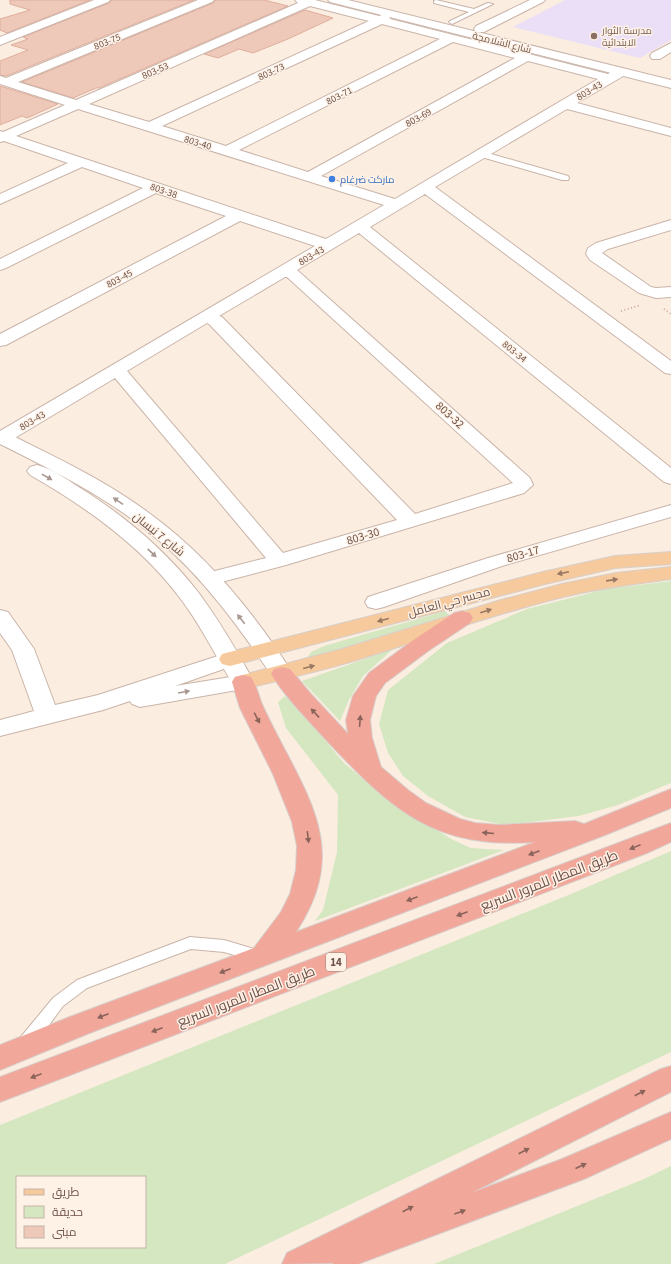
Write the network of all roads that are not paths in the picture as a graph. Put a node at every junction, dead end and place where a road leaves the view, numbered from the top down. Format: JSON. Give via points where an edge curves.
{"nodes":[{"id":1,"x":104,"y":0,"type":"edge"},
{"id":2,"x":208,"y":0,"type":"edge"},
{"id":3,"x":334,"y":0,"type":"edge"},
{"id":4,"x":363,"y":0,"type":"edge"},
{"id":5,"x":539,"y":0,"type":"edge"},
{"id":6,"x":305,"y":1,"type":"edge"},
{"id":7,"x":436,"y":2,"type":"dead end"},
{"id":8,"x":490,"y":4,"type":"dead end"},
{"id":9,"x":474,"y":12,"type":"junction"},
{"id":10,"x":386,"y":17,"type":"junction"},
{"id":11,"x":452,"y":22,"type":"junction"},
{"id":12,"x":480,"y":29,"type":"junction"},
{"id":13,"x":452,"y":38,"type":"junction"},
{"id":14,"x":0,"y":41,"type":"edge"},
{"id":15,"x":671,"y":47,"type":"edge"},
{"id":16,"x":656,"y":56,"type":"dead end"},
{"id":17,"x":526,"y":57,"type":"junction"},
{"id":18,"x":614,"y":75,"type":"junction"},
{"id":19,"x":671,"y":77,"type":"edge"},
{"id":20,"x":3,"y":81,"type":"edge"},
{"id":21,"x":671,"y":84,"type":"edge"},
{"id":22,"x":77,"y":104,"type":"junction"},
{"id":23,"x":566,"y":104,"type":"junction"},
{"id":24,"x":150,"y":127,"type":"junction"},
{"id":25,"x":671,"y":132,"type":"edge"},
{"id":26,"x":1,"y":136,"type":"edge"},
{"id":27,"x":227,"y":151,"type":"junction"},
{"id":28,"x":481,"y":154,"type":"junction"},
{"id":29,"x":81,"y":162,"type":"junction"},
{"id":30,"x":309,"y":177,"type":"junction"},
{"id":31,"x":565,"y":178,"type":"dead end"},
{"id":32,"x":156,"y":187,"type":"junction"},
{"id":33,"x":424,"y":187,"type":"junction"},
{"id":34,"x":0,"y":200,"type":"edge"},
{"id":35,"x":395,"y":204,"type":"junction"},
{"id":36,"x":239,"y":215,"type":"junction"},
{"id":37,"x":671,"y":225,"type":"edge"},
{"id":38,"x":358,"y":227,"type":"junction"},
{"id":39,"x":327,"y":245,"type":"junction"},
{"id":40,"x":0,"y":265,"type":"edge"},
{"id":41,"x":284,"y":270,"type":"junction"},
{"id":42,"x":671,"y":292,"type":"edge"},
{"id":43,"x":206,"y":316,"type":"junction"},
{"id":44,"x":0,"y":341,"type":"edge"},
{"id":45,"x":671,"y":369,"type":"edge"},
{"id":46,"x":115,"y":370,"type":"junction"},
{"id":47,"x":0,"y":442,"type":"edge"},
{"id":48,"x":671,"y":478,"type":"edge"},
{"id":49,"x":671,"y":511,"type":"edge"},
{"id":50,"x":410,"y":522,"type":"junction"},
{"id":51,"x":671,"y":558,"type":"edge"},
{"id":52,"x":279,"y":561,"type":"junction"},
{"id":53,"x":671,"y":572,"type":"edge"},
{"id":54,"x":210,"y":579,"type":"junction"},
{"id":55,"x":376,"y":602,"type":"dead end"},
{"id":56,"x":0,"y":617,"type":"edge"},
{"id":57,"x":462,"y":618,"type":"junction"},
{"id":58,"x":266,"y":650,"type":"junction"},
{"id":59,"x":230,"y":659,"type":"junction"},
{"id":60,"x":282,"y":674,"type":"junction"},
{"id":61,"x":243,"y":682,"type":"junction"},
{"id":62,"x":103,"y":702,"type":"junction"},
{"id":63,"x":47,"y":715,"type":"junction"},
{"id":64,"x":0,"y":728,"type":"edge"},
{"id":65,"x":370,"y":772,"type":"junction"},
{"id":66,"x":671,"y":798,"type":"edge"},
{"id":67,"x":596,"y":829,"type":"junction"},
{"id":68,"x":671,"y":832,"type":"edge"},
{"id":69,"x":262,"y":957,"type":"junction"},
{"id":70,"x":10,"y":1054,"type":"edge"},
{"id":71,"x":671,"y":1078,"type":"edge"},
{"id":72,"x":0,"y":1090,"type":"edge"},
{"id":73,"x":671,"y":1125,"type":"edge"},
{"id":74,"x":298,"y":1264,"type":"edge"},
{"id":75,"x":318,"y":1264,"type":"edge"}],
"edges":[{"from":1,"to":14,"type":"street"},
{"from":2,"to":20,"type":"street","name":"803-75"},
{"from":3,"to":10,"type":"street","name":"شارع الشلامجة"},
{"from":4,"to":11,"type":"street","name":"شارع الشلامجة"},
{"from":5,"to":12,"type":"street"},
{"from":6,"to":10,"type":"street"},
{"from":6,"to":22,"type":"street","name":"803-53"},
{"from":7,"to":9,"type":"lane"},
{"from":8,"to":9,"type":"lane"},
{"from":9,"to":11,"type":"lane"},
{"from":10,"to":13,"type":"street"},
{"from":10,"to":18,"type":"street","name":"شارع الشلامجة"},
{"from":10,"to":24,"type":"street","name":"803-73"},
{"from":11,"to":12,"type":"street","name":"شارع الشلامجة"},
{"from":12,"to":19,"type":"street","name":"شارع الشلامجة"},
{"from":13,"to":17,"type":"street"},
{"from":13,"to":27,"type":"street","name":"803-71"},
{"from":15,"to":16,"type":"street"},
{"from":17,"to":18,"type":"street"},
{"from":17,"to":30,"type":"street","name":"803-69"},
{"from":18,"to":21,"type":"street","name":"شارع الشلامجة"},
{"from":18,"to":23,"type":"street","name":"803-43"},
{"from":20,"to":22,"type":"street","name":"803-40"},
{"from":22,"to":24,"type":"street","name":"803-40"},
{"from":22,"to":26,"type":"street","name":"803-53"},
{"from":23,"to":25,"type":"street"},
{"from":23,"to":28,"type":"street","name":"803-43"},
{"from":24,"to":27,"type":"street","name":"803-40"},
{"from":26,"to":29,"type":"street","name":"803-38"},
{"from":27,"to":30,"type":"street","name":"803-40"},
{"from":28,"to":31,"type":"lane"},
{"from":28,"to":33,"type":"street","name":"803-43"},
{"from":29,"to":32,"type":"street","name":"803-38"},
{"from":29,"to":34,"type":"street"},
{"from":30,"to":35,"type":"street","name":"803-40"},
{"from":32,"to":36,"type":"street","name":"803-38"},
{"from":32,"to":40,"type":"street"},
{"from":33,"to":35,"type":"street","name":"803-43"},
{"from":33,"to":45,"type":"street"},
{"from":35,"to":38,"type":"street","name":"803-43"},
{"from":36,"to":39,"type":"street","name":"803-38"},
{"from":36,"to":44,"type":"street","name":"803-45"},
{"from":37,"to":42,"type":"street","via":[[602,246],[594,251],[596,257],[645,290],[656,293]]},
{"from":38,"to":39,"type":"street","name":"803-43"},
{"from":38,"to":48,"type":"street","name":"803-34","via":[[367,231]]},
{"from":39,"to":41,"type":"street","name":"803-43"},
{"from":41,"to":43,"type":"street","name":"803-43"},
{"from":41,"to":50,"type":"street","name":"803-32","via":[[293,274],[523,482],[517,489]]},
{"from":43,"to":46,"type":"street","name":"803-43"},
{"from":43,"to":50,"type":"street","via":[[216,322]]},
{"from":46,"to":47,"type":"street","name":"803-43"},
{"from":46,"to":52,"type":"street","via":[[122,375]]},
{"from":54,"to":47,"type":"street","name":"شارع 7 نيسان","one_way":true,"via":[[182,550],[130,510],[63,468]]},
{"from":47,"to":59,"type":"street","name":"شارع 7 نيسان","one_way":true,"via":[[47,477],[118,523],[160,561],[206,619]]},
{"from":49,"to":55,"type":"street","name":"803-17","via":[[495,562]]},
{"from":50,"to":52,"type":"street","name":"803-30"},
{"from":51,"to":58,"type":"main road","name":"مجسر حي العامل","one_way":true,"via":[[615,562],[543,578]]},
{"from":52,"to":54,"type":"street","name":"803-30"},
{"from":57,"to":53,"type":"main road","name":"مجسر حي العامل","one_way":true,"via":[[597,582]]},
{"from":58,"to":54,"type":"street","name":"شارع 7 نيسان","one_way":true},
{"from":56,"to":63,"type":"street","via":[[23,649]]},
{"from":60,"to":57,"type":"main road","name":"مجسر حي العامل","one_way":true},
{"from":65,"to":57,"type":"highway","one_way":true,"via":[[360,738],[358,720],[365,696],[377,678]]},
{"from":58,"to":59,"type":"main road","name":"مجسر حي العامل"},
{"from":58,"to":60,"type":"street","name":"شارع 7 نيسان"},
{"from":59,"to":61,"type":"street","name":"شارع 7 نيسان"},
{"from":59,"to":62,"type":"street"},
{"from":60,"to":61,"type":"main road","name":"مجسر حي العامل"},
{"from":65,"to":60,"type":"highway","one_way":true,"via":[[300,698]]},
{"from":62,"to":61,"type":"street","one_way":true,"via":[[177,694]]},
{"from":61,"to":69,"type":"highway","one_way":true,"via":[[252,707],[301,808],[308,834],[310,865],[304,894],[289,922]]},
{"from":62,"to":63,"type":"street"},
{"from":63,"to":64,"type":"street"},
{"from":67,"to":65,"type":"highway","one_way":true,"via":[[501,835],[453,827],[434,819]]},
{"from":66,"to":67,"type":"highway"},
{"from":67,"to":69,"type":"highway","one_way":true},
{"from":68,"to":72,"type":"highway","name":"طريق المطار للمرور السريع","number":"14","one_way":true},
{"from":69,"to":70,"type":"highway","one_way":true,"via":[[77,1026]]},
{"from":69,"to":70,"type":"lane","via":[[224,946],[190,943],[82,984],[58,1002]]},
{"from":74,"to":71,"type":"highway","one_way":true},
{"from":75,"to":73,"type":"highway","one_way":true,"via":[[574,1170]]}]}
